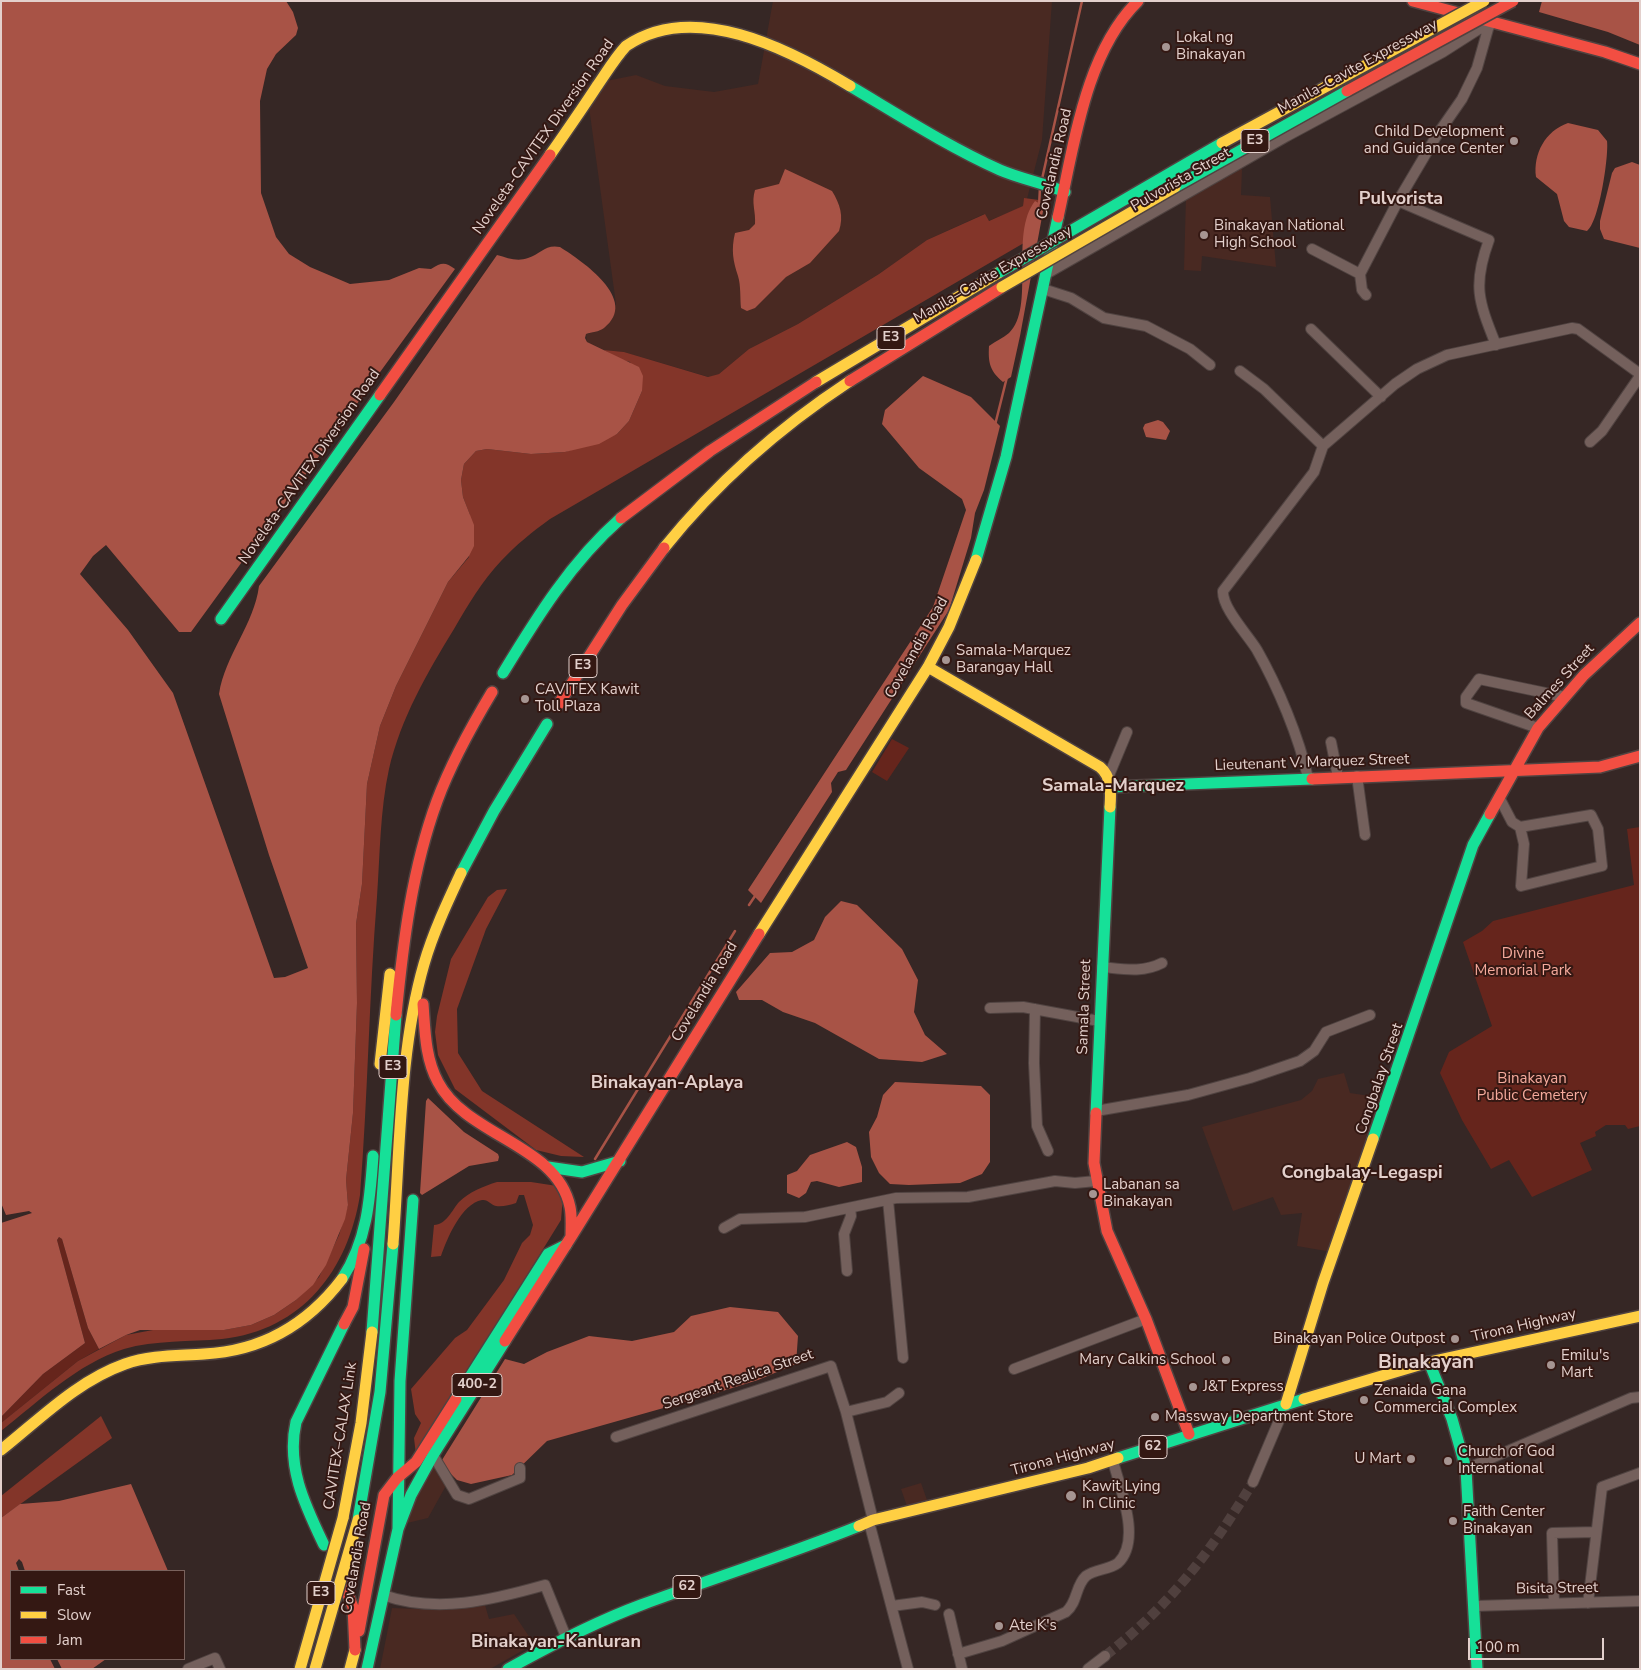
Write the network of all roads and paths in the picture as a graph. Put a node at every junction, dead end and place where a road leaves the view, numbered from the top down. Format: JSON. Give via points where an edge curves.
{"nodes":[{"id":1,"x":1138,"y":1,"type":"edge"},
{"id":2,"x":1413,"y":1,"type":"edge"},
{"id":3,"x":1484,"y":1,"type":"edge"},
{"id":4,"x":1513,"y":1,"type":"edge"},
{"id":5,"x":1490,"y":24,"type":"junction"},
{"id":6,"x":1640,"y":64,"type":"edge"},
{"id":7,"x":1060,"y":189,"type":"junction"},
{"id":8,"x":1398,"y":201,"type":"junction"},
{"id":9,"x":1312,"y":249,"type":"dead end"},
{"id":10,"x":1046,"y":274,"type":"junction"},
{"id":11,"x":1360,"y":274,"type":"junction"},
{"id":12,"x":1043,"y":289,"type":"junction"},
{"id":13,"x":1366,"y":295,"type":"dead end"},
{"id":14,"x":1311,"y":329,"type":"dead end"},
{"id":15,"x":1496,"y":345,"type":"junction"},
{"id":16,"x":1210,"y":365,"type":"dead end"},
{"id":17,"x":1240,"y":371,"type":"dead end"},
{"id":18,"x":1640,"y":375,"type":"edge"},
{"id":19,"x":1381,"y":397,"type":"junction"},
{"id":20,"x":1590,"y":442,"type":"dead end"},
{"id":21,"x":1324,"y":446,"type":"junction"},
{"id":22,"x":220,"y":619,"type":"dead end"},
{"id":23,"x":1640,"y":623,"type":"edge"},
{"id":24,"x":928,"y":667,"type":"junction"},
{"id":25,"x":503,"y":673,"type":"dead end"},
{"id":26,"x":492,"y":692,"type":"dead end"},
{"id":27,"x":1565,"y":697,"type":"junction"},
{"id":28,"x":558,"y":705,"type":"dead end"},
{"id":29,"x":547,"y":724,"type":"dead end"},
{"id":30,"x":1538,"y":728,"type":"junction"},
{"id":31,"x":1127,"y":732,"type":"dead end"},
{"id":32,"x":1331,"y":742,"type":"dead end"},
{"id":33,"x":1640,"y":756,"type":"edge"},
{"id":34,"x":1515,"y":770,"type":"junction"},
{"id":35,"x":1338,"y":776,"type":"junction"},
{"id":36,"x":1357,"y":776,"type":"junction"},
{"id":37,"x":1308,"y":778,"type":"junction"},
{"id":38,"x":1109,"y":784,"type":"junction"},
{"id":39,"x":1499,"y":797,"type":"junction"},
{"id":40,"x":1520,"y":827,"type":"junction"},
{"id":41,"x":1365,"y":835,"type":"dead end"},
{"id":42,"x":405,"y":931,"type":"junction"},
{"id":43,"x":1162,"y":963,"type":"dead end"},
{"id":44,"x":1102,"y":967,"type":"junction"},
{"id":45,"x":421,"y":978,"type":"junction"},
{"id":46,"x":990,"y":1008,"type":"dead end"},
{"id":47,"x":1035,"y":1009,"type":"junction"},
{"id":48,"x":1370,"y":1015,"type":"dead end"},
{"id":49,"x":1099,"y":1021,"type":"junction"},
{"id":50,"x":379,"y":1074,"type":"dead end"},
{"id":51,"x":1096,"y":1111,"type":"junction"},
{"id":52,"x":374,"y":1142,"type":"dead end"},
{"id":53,"x":1048,"y":1151,"type":"dead end"},
{"id":54,"x":620,"y":1161,"type":"junction"},
{"id":55,"x":548,"y":1167,"type":"junction"},
{"id":56,"x":1096,"y":1181,"type":"junction"},
{"id":57,"x":413,"y":1200,"type":"dead end"},
{"id":58,"x":888,"y":1200,"type":"junction"},
{"id":59,"x":850,"y":1208,"type":"junction"},
{"id":60,"x":367,"y":1220,"type":"junction"},
{"id":61,"x":724,"y":1228,"type":"dead end"},
{"id":62,"x":569,"y":1241,"type":"junction"},
{"id":63,"x":848,"y":1271,"type":"dead end"},
{"id":64,"x":1640,"y":1316,"type":"edge"},
{"id":65,"x":1146,"y":1319,"type":"junction"},
{"id":66,"x":903,"y":1358,"type":"dead end"},
{"id":67,"x":1429,"y":1362,"type":"junction"},
{"id":68,"x":1014,"y":1369,"type":"dead end"},
{"id":69,"x":900,"y":1393,"type":"dead end"},
{"id":70,"x":1640,"y":1397,"type":"edge"},
{"id":71,"x":1286,"y":1404,"type":"junction"},
{"id":72,"x":846,"y":1412,"type":"junction"},
{"id":73,"x":1189,"y":1434,"type":"junction"},
{"id":74,"x":616,"y":1437,"type":"dead end"},
{"id":75,"x":1,"y":1450,"type":"edge"},
{"id":76,"x":433,"y":1455,"type":"junction"},
{"id":77,"x":1113,"y":1461,"type":"junction"},
{"id":78,"x":520,"y":1468,"type":"dead end"},
{"id":79,"x":1466,"y":1469,"type":"junction"},
{"id":80,"x":1640,"y":1473,"type":"edge"},
{"id":81,"x":397,"y":1478,"type":"junction"},
{"id":82,"x":1253,"y":1482,"type":"tunnel mouth"},
{"id":83,"x":871,"y":1521,"type":"junction"},
{"id":84,"x":398,"y":1529,"type":"junction"},
{"id":85,"x":1596,"y":1532,"type":"junction"},
{"id":86,"x":324,"y":1545,"type":"dead end"},
{"id":87,"x":344,"y":1584,"type":"dead end"},
{"id":88,"x":383,"y":1595,"type":"junction"},
{"id":89,"x":1640,"y":1602,"type":"edge"},
{"id":90,"x":1554,"y":1603,"type":"junction"},
{"id":91,"x":1588,"y":1603,"type":"junction"},
{"id":92,"x":935,"y":1605,"type":"dead end"},
{"id":93,"x":892,"y":1606,"type":"junction"},
{"id":94,"x":1474,"y":1606,"type":"junction"},
{"id":95,"x":950,"y":1614,"type":"dead end"},
{"id":96,"x":566,"y":1636,"type":"junction"},
{"id":97,"x":355,"y":1650,"type":"junction"},
{"id":98,"x":958,"y":1654,"type":"junction"},
{"id":99,"x":1105,"y":1656,"type":"tunnel mouth"},
{"id":100,"x":1091,"y":1666,"type":"edge"},
{"id":101,"x":188,"y":1669,"type":"edge"},
{"id":102,"x":220,"y":1669,"type":"edge"},
{"id":103,"x":300,"y":1669,"type":"edge"},
{"id":104,"x":315,"y":1669,"type":"edge"},
{"id":105,"x":350,"y":1669,"type":"edge"},
{"id":106,"x":367,"y":1669,"type":"edge"},
{"id":107,"x":508,"y":1669,"type":"edge"},
{"id":108,"x":908,"y":1669,"type":"edge"},
{"id":109,"x":962,"y":1669,"type":"edge"},
{"id":110,"x":1477,"y":1669,"type":"edge"}],
"edges":[{"from":1,"to":7,"type":"main road","name":"Covelandia Road","number":"400-2","via":[[1115,29],[1099,56]]},
{"from":2,"to":5,"type":"main road"},
{"from":3,"to":25,"type":"main road","name":"Manila–Cavite Expressway","number":"E3","bridge":true,"via":[[1268,117],[781,403],[649,495],[605,533],[574,566]]},
{"from":4,"to":28,"type":"main road","name":"Manila–Cavite Expressway","number":"E3","bridge":true,"via":[[1274,130],[1002,287],[834,390],[769,440],[695,510],[611,621]]},
{"from":5,"to":6,"type":"main road","via":[[1605,52]]},
{"from":5,"to":8,"type":"street","via":[[1477,68],[1462,99]]},
{"from":5,"to":10,"type":"street","name":"Pulvorista Street"},
{"from":7,"to":10,"type":"main road","name":"Covelandia Road","number":"400-2"},
{"from":7,"to":22,"type":"main road","name":"Noveleta-CAVITEX Diversion Road","via":[[1001,170],[940,139],[803,58],[736,25],[692,18],[662,23],[644,32],[624,48],[611,65]]},
{"from":8,"to":11,"type":"street"},
{"from":8,"to":15,"type":"street","via":[[1489,240],[1478,272],[1478,287]]},
{"from":9,"to":11,"type":"street"},
{"from":10,"to":12,"type":"main road","name":"Covelandia Road","number":"400-2"},
{"from":11,"to":13,"type":"street"},
{"from":12,"to":16,"type":"street","via":[[1071,298],[1104,318],[1146,326],[1190,349]]},
{"from":12,"to":24,"type":"main road","name":"Covelandia Road","number":"400-2","via":[[1004,471],[972,575]]},
{"from":14,"to":19,"type":"street"},
{"from":15,"to":18,"type":"street","via":[[1578,329]]},
{"from":15,"to":19,"type":"street","via":[[1432,361]]},
{"from":17,"to":21,"type":"street","via":[[1264,389]]},
{"from":18,"to":20,"type":"street","via":[[1602,431]]},
{"from":19,"to":21,"type":"street"},
{"from":21,"to":37,"type":"street","via":[[1314,472],[1223,591],[1224,601],[1257,651],[1275,689],[1303,753]]},
{"from":23,"to":27,"type":"main road","name":"Balmes Street","via":[[1596,662]]},
{"from":24,"to":38,"type":"main road","via":[[1100,767],[1105,771]]},
{"from":24,"to":54,"type":"main road","name":"Covelandia Road","number":"400-2","via":[[762,928]]},
{"from":26,"to":42,"type":"main road","number":"E3","via":[[460,749],[437,800],[417,868]]},
{"from":27,"to":30,"type":"main road","name":"Balmes Street"},
{"from":27,"to":30,"type":"street","via":[[1479,679],[1466,697],[1466,703]]},
{"from":29,"to":45,"type":"main road","number":"E3","via":[[460,873],[437,927]]},
{"from":30,"to":34,"type":"main road","name":"Balmes Street"},
{"from":31,"to":38,"type":"street"},
{"from":32,"to":35,"type":"street"},
{"from":33,"to":34,"type":"main road","name":"Lieutenant V. Marquez Street","via":[[1600,767]]},
{"from":34,"to":36,"type":"main road","name":"Lieutenant V. Marquez Street"},
{"from":34,"to":39,"type":"main road","name":"Congbalay Street"},
{"from":35,"to":36,"type":"main road","name":"Lieutenant V. Marquez Street"},
{"from":35,"to":37,"type":"main road","name":"Lieutenant V. Marquez Street"},
{"from":36,"to":41,"type":"street"},
{"from":37,"to":38,"type":"main road","name":"Lieutenant V. Marquez Street"},
{"from":38,"to":44,"type":"main road","name":"Samala Street"},
{"from":39,"to":40,"type":"street","via":[[1512,822]]},
{"from":39,"to":71,"type":"main road","name":"Congbalay Street","via":[[1473,845],[1416,1020],[1323,1283]]},
{"from":40,"to":40,"type":"street","via":[[1524,844],[1520,886],[1602,866],[1598,829],[1592,815]]},
{"from":42,"to":50,"type":"main road","via":[[388,978]]},
{"from":42,"to":103,"type":"main road","name":"CAVITEX–CALAX Link","number":"E3","bridge":true,"via":[[366,1378],[342,1518]]},
{"from":43,"to":44,"type":"street","via":[[1141,970]]},
{"from":44,"to":49,"type":"main road","name":"Samala Street"},
{"from":45,"to":55,"type":"main road","via":[[429,1056],[443,1091],[468,1116]]},
{"from":45,"to":104,"type":"main road","name":"CAVITEX–CALAX Link","number":"E3","bridge":true,"via":[[408,1054],[387,1327],[377,1408],[358,1520]]},
{"from":46,"to":47,"type":"street"},
{"from":47,"to":49,"type":"street"},
{"from":47,"to":53,"type":"street","via":[[1038,1126]]},
{"from":48,"to":51,"type":"street","via":[[1326,1032],[1314,1051],[1300,1061],[1267,1073],[1188,1095]]},
{"from":49,"to":51,"type":"main road","name":"Samala Street"},
{"from":51,"to":56,"type":"main road","name":"Samala Street"},
{"from":52,"to":60,"type":"main road"},
{"from":54,"to":55,"type":"main road","via":[[582,1172]]},
{"from":54,"to":62,"type":"main road","name":"Covelandia Road","number":"400-2"},
{"from":55,"to":62,"type":"main road","via":[[564,1185],[571,1202]]},
{"from":56,"to":58,"type":"street","via":[[1075,1183],[1055,1180],[968,1197]]},
{"from":56,"to":65,"type":"main road","name":"Samala Street","via":[[1107,1231]]},
{"from":57,"to":81,"type":"main road","via":[[401,1358]]},
{"from":58,"to":59,"type":"street"},
{"from":58,"to":66,"type":"street"},
{"from":59,"to":61,"type":"street","via":[[790,1219],[740,1219]]},
{"from":59,"to":63,"type":"street","via":[[844,1234]]},
{"from":60,"to":75,"type":"main road","via":[[356,1254],[342,1280],[321,1304],[292,1328],[269,1340],[235,1351],[161,1356],[116,1368],[86,1384]]},
{"from":60,"to":86,"type":"main road","via":[[352,1308],[296,1422],[291,1441],[297,1481]]},
{"from":62,"to":76,"type":"main road","name":"Covelandia Road","number":"400-2"},
{"from":62,"to":81,"type":"main road","name":"Covelandia Road","number":"400-2","via":[[548,1254],[416,1462]]},
{"from":64,"to":67,"type":"main road","name":"Tirona Highway","number":"62"},
{"from":65,"to":68,"type":"street"},
{"from":65,"to":73,"type":"main road","name":"Samala Street"},
{"from":67,"to":71,"type":"main road","name":"Tirona Highway","number":"62"},
{"from":67,"to":79,"type":"main road","via":[[1452,1419]]},
{"from":69,"to":72,"type":"street","via":[[887,1402]]},
{"from":70,"to":79,"type":"street","via":[[1631,1398]]},
{"from":71,"to":73,"type":"main road","name":"Tirona Highway","number":"62"},
{"from":71,"to":82,"type":"street"},
{"from":72,"to":74,"type":"street","name":"Sergeant Realica Street","via":[[829,1365]]},
{"from":72,"to":83,"type":"street","name":"Sergeant Realica Street"},
{"from":73,"to":77,"type":"main road","name":"Tirona Highway","number":"62"},
{"from":76,"to":78,"type":"street","via":[[457,1495],[470,1500],[520,1478]]},
{"from":76,"to":84,"type":"main road","name":"Covelandia Road","number":"400-2","via":[[411,1495]]},
{"from":77,"to":83,"type":"main road","name":"Tirona Highway","number":"62","via":[[1048,1480]]},
{"from":77,"to":98,"type":"street","via":[[1130,1529],[1125,1554],[1115,1565],[1087,1576],[1072,1607],[1066,1612],[1002,1641]]},
{"from":79,"to":94,"type":"main road"},
{"from":80,"to":85,"type":"street","via":[[1602,1487]]},
{"from":81,"to":84,"type":"main road"},
{"from":81,"to":97,"type":"main road","name":"Covelandia Road","number":"400-2","via":[[384,1495],[379,1512],[373,1563]]},
{"from":83,"to":93,"type":"street","name":"Sergeant Realica Street"},
{"from":83,"to":96,"type":"main road","name":"Tirona Highway","number":"62","via":[[800,1550],[656,1598]]},
{"from":84,"to":88,"type":"main road","name":"Covelandia Road","number":"400-2"},
{"from":85,"to":90,"type":"street","via":[[1552,1533]]},
{"from":85,"to":91,"type":"street"},
{"from":87,"to":97,"type":"main road","via":[[353,1611]]},
{"from":88,"to":96,"type":"street","via":[[429,1605],[462,1604],[505,1597],[545,1585]]},
{"from":88,"to":106,"type":"main road","name":"Covelandia Road","number":"400-2"},
{"from":89,"to":91,"type":"street","name":"Bisita Street"},
{"from":90,"to":91,"type":"street","name":"Bisita Street"},
{"from":90,"to":94,"type":"street","name":"Bisita Street"},
{"from":92,"to":93,"type":"street","via":[[922,1602]]},
{"from":93,"to":108,"type":"street","name":"Sergeant Realica Street"},
{"from":94,"to":110,"type":"main road"},
{"from":95,"to":98,"type":"street"},
{"from":96,"to":107,"type":"main road","name":"Tirona Highway","number":"62"},
{"from":97,"to":105,"type":"main road","name":"Covelandia Road","number":"400-2"},
{"from":98,"to":109,"type":"street"},
{"from":99,"to":100,"type":"street"},
{"from":101,"to":102,"type":"street","via":[[215,1658]]}]}
